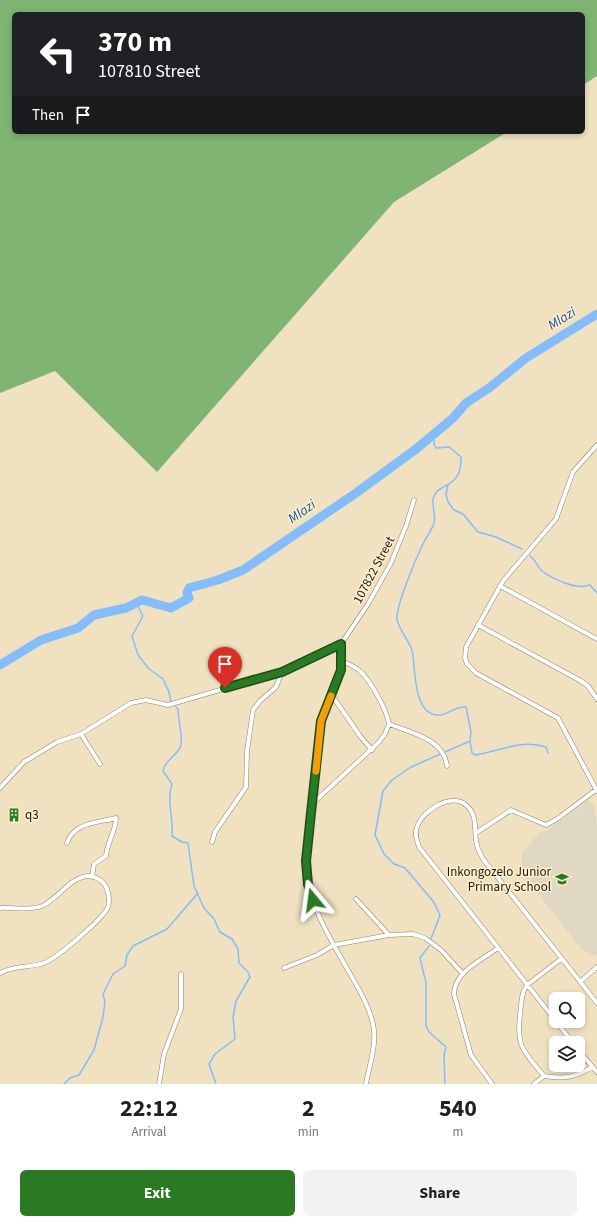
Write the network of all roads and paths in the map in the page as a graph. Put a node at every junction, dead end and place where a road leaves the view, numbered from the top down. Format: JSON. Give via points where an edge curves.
{"nodes":[{"id":1,"x":597,"y":445,"type":"edge"},
{"id":2,"x":414,"y":500,"type":"dead end"},
{"id":3,"x":500,"y":586,"type":"junction"},
{"id":4,"x":478,"y":625,"type":"junction"},
{"id":5,"x":597,"y":639,"type":"edge"},
{"id":6,"x":341,"y":644,"type":"junction"},
{"id":7,"x":342,"y":661,"type":"junction"},
{"id":8,"x":282,"y":672,"type":"junction"},
{"id":9,"x":331,"y":694,"type":"junction"},
{"id":10,"x":597,"y":699,"type":"edge"},
{"id":11,"x":389,"y":724,"type":"junction"},
{"id":12,"x":81,"y":734,"type":"junction"},
{"id":13,"x":372,"y":750,"type":"junction"},
{"id":14,"x":100,"y":764,"type":"dead end"},
{"id":15,"x":448,"y":766,"type":"dead end"},
{"id":16,"x":0,"y":788,"type":"edge"},
{"id":17,"x":597,"y":790,"type":"edge"},
{"id":18,"x":312,"y":804,"type":"junction"},
{"id":19,"x":476,"y":833,"type":"junction"},
{"id":20,"x":212,"y":842,"type":"dead end"},
{"id":21,"x":66,"y":843,"type":"dead end"},
{"id":22,"x":92,"y":877,"type":"junction"},
{"id":23,"x":356,"y":899,"type":"dead end"},
{"id":24,"x":0,"y":908,"type":"edge"},
{"id":25,"x":389,"y":936,"type":"junction"},
{"id":26,"x":334,"y":945,"type":"junction"},
{"id":27,"x":498,"y":948,"type":"junction"},
{"id":28,"x":561,"y":959,"type":"junction"},
{"id":29,"x":597,"y":967,"type":"edge"},
{"id":30,"x":284,"y":968,"type":"dead end"},
{"id":31,"x":0,"y":973,"type":"edge"},
{"id":32,"x":181,"y":974,"type":"dead end"},
{"id":33,"x":462,"y":974,"type":"junction"},
{"id":34,"x":580,"y":982,"type":"junction"},
{"id":35,"x":527,"y":985,"type":"junction"},
{"id":36,"x":597,"y":1003,"type":"edge"},
{"id":37,"x":567,"y":1036,"type":"edge"},
{"id":38,"x":585,"y":1058,"type":"edge"},
{"id":39,"x":592,"y":1067,"type":"junction"},
{"id":40,"x":597,"y":1072,"type":"edge"},
{"id":41,"x":544,"y":1076,"type":"junction"},
{"id":42,"x":159,"y":1084,"type":"edge"},
{"id":43,"x":366,"y":1084,"type":"edge"},
{"id":44,"x":492,"y":1084,"type":"edge"},
{"id":45,"x":534,"y":1084,"type":"edge"}],
"edges":[{"from":1,"to":3,"type":"street","via":[[573,472],[560,511],[552,524]]},
{"from":2,"to":6,"type":"street","name":"107822 Street","via":[[391,563]]},
{"from":3,"to":4,"type":"street"},
{"from":3,"to":5,"type":"street"},
{"from":4,"to":10,"type":"street","via":[[581,681]]},
{"from":4,"to":17,"type":"street","via":[[466,647],[467,664],[476,673],[558,718]]},
{"from":6,"to":7,"type":"street"},
{"from":6,"to":8,"type":"street"},
{"from":7,"to":9,"type":"street"},
{"from":7,"to":11,"type":"street","via":[[355,667],[365,677],[387,714]]},
{"from":8,"to":12,"type":"street","via":[[168,705],[140,700],[116,711]]},
{"from":8,"to":20,"type":"street","via":[[276,688],[253,710],[247,751],[246,787]]},
{"from":9,"to":13,"type":"street"},
{"from":9,"to":18,"type":"street","via":[[321,721]]},
{"from":11,"to":13,"type":"street","via":[[385,734]]},
{"from":11,"to":15,"type":"street","via":[[424,738],[442,751]]},
{"from":12,"to":14,"type":"street"},
{"from":12,"to":16,"type":"street","via":[[57,742],[24,762]]},
{"from":13,"to":18,"type":"street"},
{"from":17,"to":19,"type":"street","via":[[546,825],[511,810]]},
{"from":18,"to":26,"type":"street","via":[[306,874],[319,918]]},
{"from":19,"to":27,"type":"street","via":[[476,821],[472,812],[462,802],[454,800],[435,807],[421,820],[416,832],[417,841],[426,857]]},
{"from":19,"to":28,"type":"street","via":[[477,845],[483,859]]},
{"from":21,"to":22,"type":"street","via":[[70,834],[79,827],[116,818],[107,844],[106,856],[94,864]]},
{"from":22,"to":24,"type":"street","via":[[78,879],[44,905],[33,908]]},
{"from":22,"to":31,"type":"street","via":[[103,883],[108,896],[107,908],[101,917],[49,961],[12,968]]},
{"from":23,"to":25,"type":"street"},
{"from":25,"to":26,"type":"street"},
{"from":25,"to":33,"type":"street","via":[[413,934],[421,937],[448,956]]},
{"from":26,"to":30,"type":"street"},
{"from":26,"to":43,"type":"street","via":[[372,1017],[374,1039]]},
{"from":27,"to":33,"type":"street"},
{"from":27,"to":35,"type":"street"},
{"from":28,"to":34,"type":"street"},
{"from":28,"to":35,"type":"street"},
{"from":29,"to":34,"type":"street"},
{"from":32,"to":42,"type":"street","via":[[181,1009],[164,1054]]},
{"from":33,"to":44,"type":"street","via":[[456,981],[454,994],[471,1055]]},
{"from":34,"to":36,"type":"street"},
{"from":35,"to":37,"type":"street"},
{"from":35,"to":41,"type":"street","via":[[523,995],[519,1041]]},
{"from":38,"to":39,"type":"street"},
{"from":39,"to":40,"type":"street"},
{"from":39,"to":41,"type":"street","via":[[572,1077]]},
{"from":41,"to":45,"type":"street"}]}
